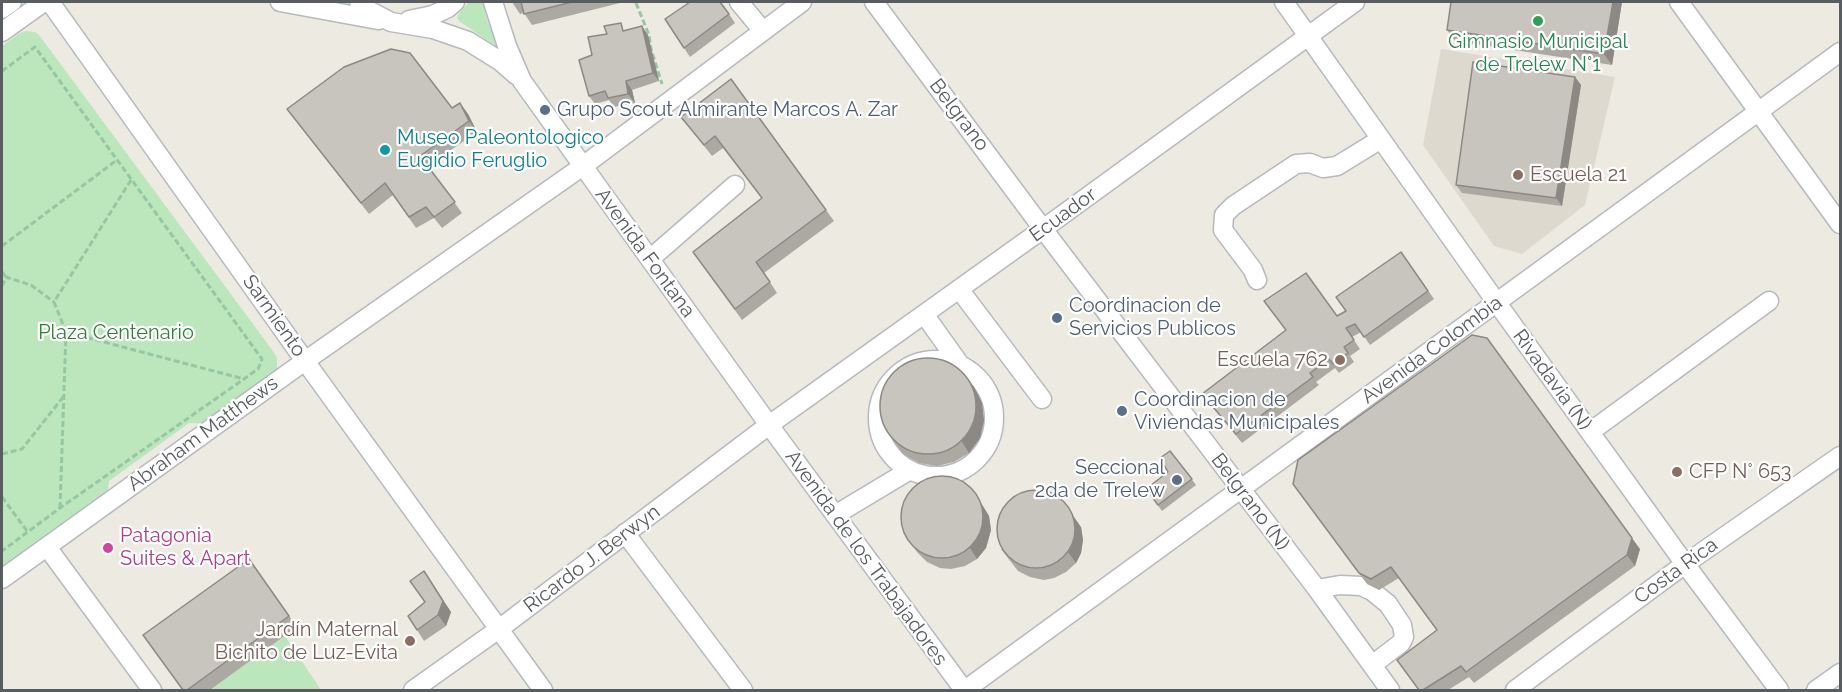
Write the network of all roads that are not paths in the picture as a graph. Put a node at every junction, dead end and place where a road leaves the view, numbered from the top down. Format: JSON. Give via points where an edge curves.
{"nodes":[{"id":1,"x":12,"y":2,"type":"edge"},
{"id":2,"x":44,"y":2,"type":"edge"},
{"id":3,"x":50,"y":2,"type":"edge"},
{"id":4,"x":280,"y":2,"type":"edge"},
{"id":5,"x":359,"y":2,"type":"edge"},
{"id":6,"x":455,"y":2,"type":"edge"},
{"id":7,"x":493,"y":2,"type":"edge"},
{"id":8,"x":739,"y":2,"type":"edge"},
{"id":9,"x":802,"y":2,"type":"edge"},
{"id":10,"x":874,"y":2,"type":"edge"},
{"id":11,"x":1284,"y":2,"type":"edge"},
{"id":12,"x":1355,"y":2,"type":"edge"},
{"id":13,"x":1679,"y":2,"type":"edge"},
{"id":14,"x":2,"y":9,"type":"edge"},
{"id":15,"x":391,"y":22,"type":"junction"},
{"id":16,"x":763,"y":31,"type":"junction"},
{"id":17,"x":2,"y":32,"type":"edge"},
{"id":18,"x":1308,"y":36,"type":"junction"},
{"id":19,"x":1840,"y":52,"type":"edge"},
{"id":20,"x":522,"y":81,"type":"junction"},
{"id":21,"x":1760,"y":111,"type":"junction"},
{"id":22,"x":1382,"y":139,"type":"junction"},
{"id":23,"x":583,"y":166,"type":"junction"},
{"id":24,"x":735,"y":185,"type":"dead end"},
{"id":25,"x":1840,"y":224,"type":"edge"},
{"id":26,"x":1043,"y":229,"type":"junction"},
{"id":27,"x":650,"y":259,"type":"junction"},
{"id":28,"x":1257,"y":280,"type":"dead end"},
{"id":29,"x":959,"y":290,"type":"junction"},
{"id":30,"x":1769,"y":301,"type":"dead end"},
{"id":31,"x":1497,"y":303,"type":"junction"},
{"id":32,"x":924,"y":314,"type":"junction"},
{"id":33,"x":305,"y":361,"type":"junction"},
{"id":34,"x":961,"y":366,"type":"junction"},
{"id":35,"x":1042,"y":399,"type":"dead end"},
{"id":36,"x":769,"y":425,"type":"junction"},
{"id":37,"x":1590,"y":432,"type":"junction"},
{"id":38,"x":1837,"y":466,"type":"edge"},
{"id":39,"x":910,"y":470,"type":"junction"},
{"id":40,"x":1241,"y":489,"type":"junction"},
{"id":41,"x":835,"y":515,"type":"junction"},
{"id":42,"x":625,"y":533,"type":"junction"},
{"id":43,"x":47,"y":547,"type":"junction"},
{"id":44,"x":1685,"y":564,"type":"junction"},
{"id":45,"x":2,"y":579,"type":"edge"},
{"id":46,"x":1317,"y":590,"type":"junction"},
{"id":47,"x":499,"y":629,"type":"junction"},
{"id":48,"x":1372,"y":665,"type":"junction"},
{"id":49,"x":1840,"y":673,"type":"edge"},
{"id":50,"x":1539,"y":684,"type":"edge"},
{"id":51,"x":972,"y":688,"type":"edge"},
{"id":52,"x":152,"y":690,"type":"edge"},
{"id":53,"x":413,"y":690,"type":"edge"},
{"id":54,"x":543,"y":690,"type":"edge"},
{"id":55,"x":743,"y":690,"type":"edge"},
{"id":56,"x":1390,"y":690,"type":"edge"},
{"id":57,"x":1515,"y":690,"type":"edge"},
{"id":58,"x":1779,"y":690,"type":"edge"},
{"id":59,"x":1816,"y":690,"type":"edge"}],
"edges":[{"from":1,"to":14,"type":"street"},
{"from":2,"to":17,"type":"street"},
{"from":3,"to":33,"type":"street","name":"Sarmiento"},
{"from":4,"to":15,"type":"street"},
{"from":5,"to":15,"type":"street","name":"Avenida Fontana"},
{"from":6,"to":15,"type":"street","via":[[433,15]]},
{"from":7,"to":20,"type":"street","name":"Avenida Fontana"},
{"from":8,"to":16,"type":"street"},
{"from":9,"to":16,"type":"street","name":"Abraham Matthews"},
{"from":10,"to":26,"type":"street","name":"Belgrano"},
{"from":11,"to":18,"type":"street","name":"Rivadavia (N)"},
{"from":12,"to":18,"type":"street","name":"Ecuador"},
{"from":13,"to":21,"type":"street"},
{"from":15,"to":20,"type":"street","name":"Avenida Fontana","via":[[433,28],[468,41]]},
{"from":16,"to":23,"type":"street","name":"Abraham Matthews"},
{"from":18,"to":22,"type":"street","name":"Rivadavia (N)"},
{"from":18,"to":26,"type":"street","name":"Ecuador"},
{"from":19,"to":21,"type":"street","name":"Avenida Colombia"},
{"from":20,"to":23,"type":"street","name":"Avenida Fontana"},
{"from":21,"to":25,"type":"street"},
{"from":21,"to":31,"type":"street","name":"Avenida Colombia"},
{"from":22,"to":28,"type":"street","via":[[1337,166],[1296,164],[1224,215],[1223,230]]},
{"from":22,"to":31,"type":"street","name":"Rivadavia (N)"},
{"from":23,"to":27,"type":"street","name":"Avenida Fontana"},
{"from":23,"to":33,"type":"street","name":"Abraham Matthews"},
{"from":24,"to":27,"type":"street"},
{"from":26,"to":29,"type":"street","name":"Ecuador"},
{"from":26,"to":40,"type":"street","name":"Belgrano (N)"},
{"from":27,"to":36,"type":"street","name":"Avenida Fontana"},
{"from":29,"to":32,"type":"street","name":"Ecuador"},
{"from":29,"to":35,"type":"street"},
{"from":30,"to":37,"type":"street"},
{"from":31,"to":37,"type":"street","name":"Rivadavia (N)"},
{"from":31,"to":40,"type":"street","name":"Avenida Colombia"},
{"from":32,"to":34,"type":"street"},
{"from":32,"to":36,"type":"street","name":"Ecuador"},
{"from":33,"to":43,"type":"street","name":"Abraham Matthews"},
{"from":33,"to":47,"type":"street","name":"Sarmiento"},
{"from":34,"to":39,"type":"street","via":[[936,360],[911,366],[884,393],[878,418],[884,443],[899,464]]},
{"from":34,"to":39,"type":"street","via":[[988,393],[994,418],[988,443],[961,471],[936,476]]},
{"from":36,"to":41,"type":"street","name":"Avenida de los Trabajadores"},
{"from":36,"to":42,"type":"street","name":"Ricardo J. Berwyn"},
{"from":37,"to":44,"type":"street","name":"Rivadavia (N)"},
{"from":38,"to":44,"type":"street","name":"Costa Rica"},
{"from":39,"to":41,"type":"street"},
{"from":40,"to":46,"type":"street","name":"Belgrano (N)"},
{"from":40,"to":51,"type":"street","name":"Avenida Colombia"},
{"from":41,"to":51,"type":"street","name":"Avenida de los Trabajadores"},
{"from":42,"to":47,"type":"street","name":"Ricardo J. Berwyn"},
{"from":42,"to":55,"type":"street"},
{"from":43,"to":45,"type":"street","name":"Abraham Matthews"},
{"from":43,"to":52,"type":"street"},
{"from":44,"to":50,"type":"street","name":"Costa Rica"},
{"from":44,"to":58,"type":"street","name":"Rivadavia (N)"},
{"from":46,"to":48,"type":"street","name":"Belgrano (N)"},
{"from":46,"to":48,"type":"street","via":[[1361,586],[1388,604],[1402,625],[1404,637]]},
{"from":47,"to":53,"type":"street","name":"Ricardo J. Berwyn"},
{"from":47,"to":54,"type":"street","name":"Sarmiento"},
{"from":48,"to":56,"type":"street","name":"Belgrano (N)"},
{"from":49,"to":59,"type":"street"},
{"from":50,"to":57,"type":"street","name":"Costa Rica"}]}
